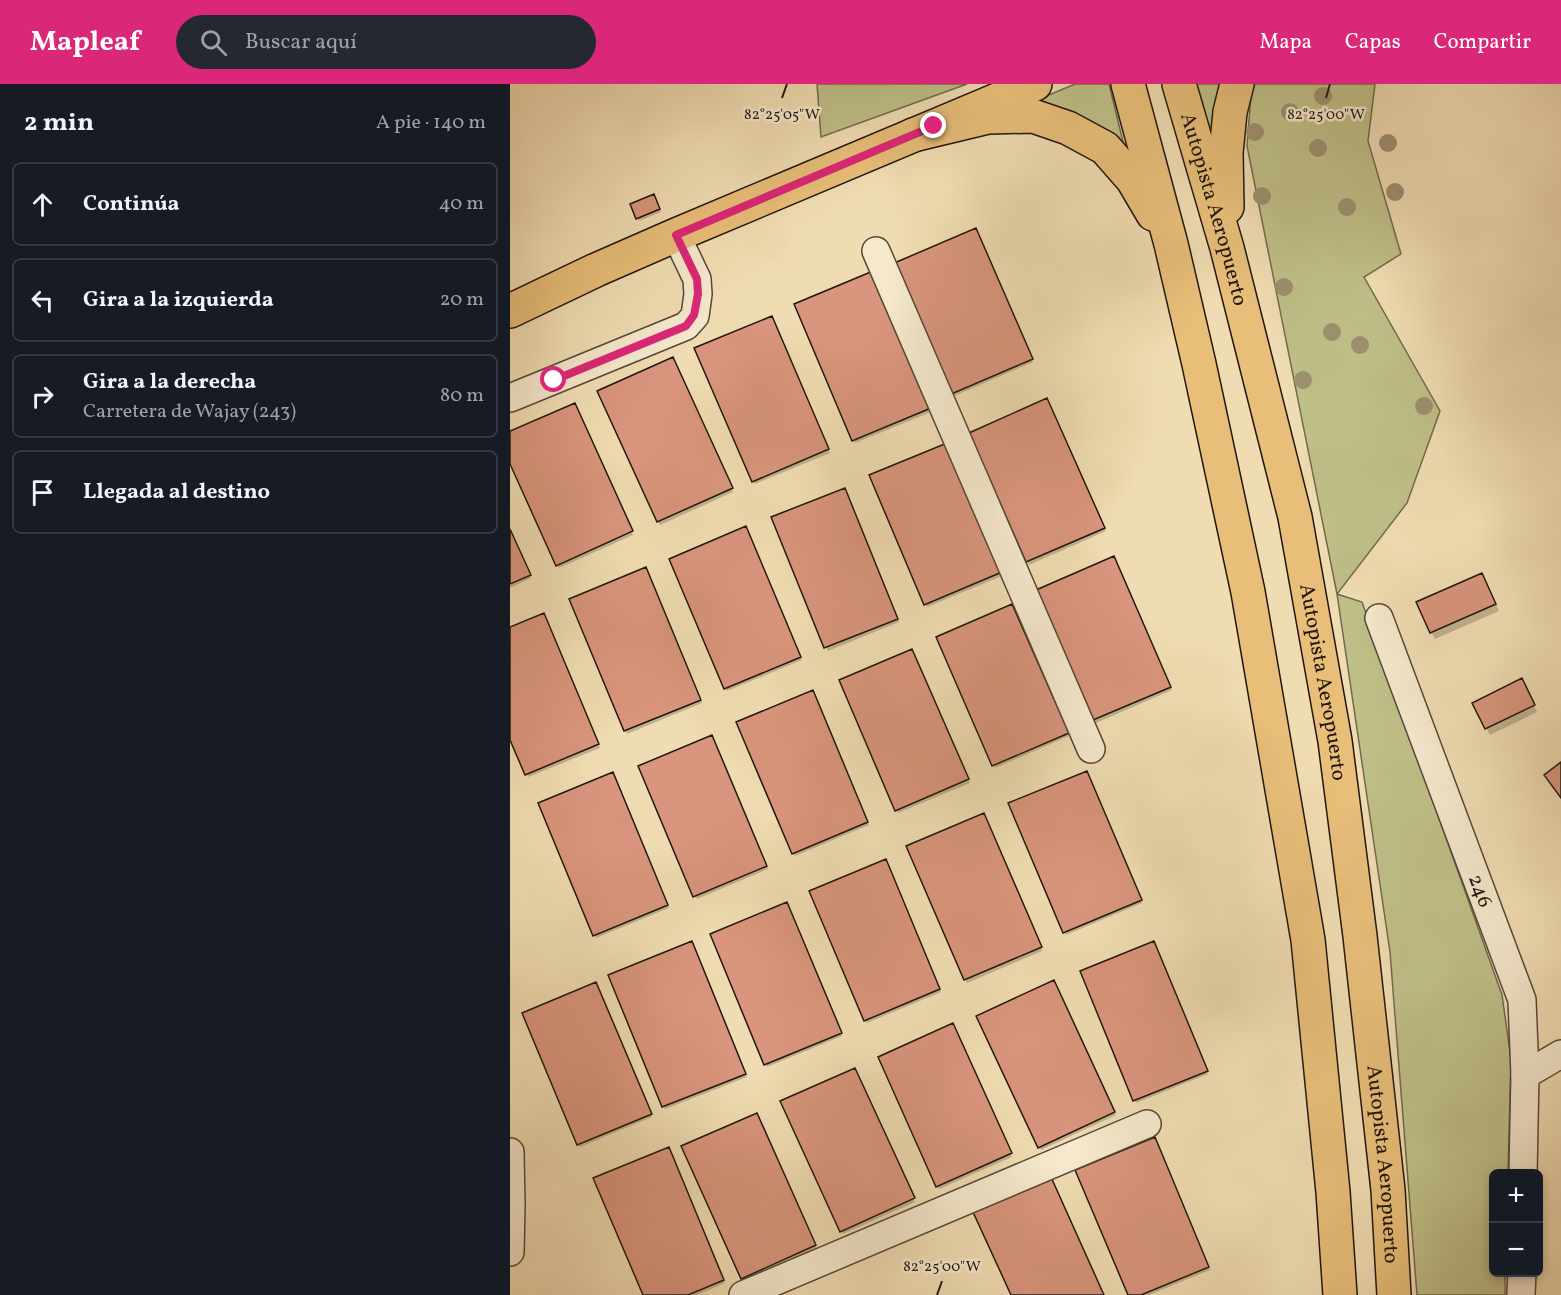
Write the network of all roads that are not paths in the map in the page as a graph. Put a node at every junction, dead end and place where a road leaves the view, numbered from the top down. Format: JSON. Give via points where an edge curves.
{"nodes":[{"id":1,"x":1128,"y":84,"type":"edge"},
{"id":2,"x":1179,"y":84,"type":"edge"},
{"id":3,"x":1237,"y":84,"type":"edge"},
{"id":4,"x":1026,"y":86,"type":"edge"},
{"id":5,"x":913,"y":135,"type":"junction"},
{"id":6,"x":676,"y":235,"type":"junction"},
{"id":7,"x":1171,"y":244,"type":"junction"},
{"id":8,"x":1227,"y":248,"type":"junction"},
{"id":9,"x":876,"y":251,"type":"dead end"},
{"id":10,"x":510,"y":311,"type":"edge"},
{"id":11,"x":510,"y":398,"type":"edge"},
{"id":12,"x":1379,"y":618,"type":"dead end"},
{"id":13,"x":1090,"y":749,"type":"dead end"},
{"id":14,"x":1561,"y":1054,"type":"edge"},
{"id":15,"x":1525,"y":1075,"type":"junction"},
{"id":16,"x":1148,"y":1124,"type":"dead end"},
{"id":17,"x":510,"y":1152,"type":"edge"},
{"id":18,"x":1523,"y":1169,"type":"edge"},
{"id":19,"x":510,"y":1252,"type":"edge"},
{"id":20,"x":1522,"y":1277,"type":"edge"},
{"id":21,"x":743,"y":1295,"type":"edge"},
{"id":22,"x":1340,"y":1295,"type":"edge"},
{"id":23,"x":1394,"y":1295,"type":"edge"},
{"id":24,"x":1521,"y":1295,"type":"edge"}],
"edges":[{"from":1,"to":7,"type":"main road"},
{"from":2,"to":8,"type":"main road","name":"Autopista Aeropuerto"},
{"from":3,"to":8,"type":"main road","via":[[1226,153]]},
{"from":4,"to":5,"type":"main road"},
{"from":5,"to":6,"type":"main road"},
{"from":5,"to":7,"type":"main road","via":[[988,117],[1033,116],[1068,128],[1105,148],[1133,180]]},
{"from":6,"to":10,"type":"main road"},
{"from":6,"to":11,"type":"street","via":[[697,279],[694,315],[686,326]]},
{"from":7,"to":22,"type":"main road","via":[[1248,592],[1308,940]]},
{"from":8,"to":23,"type":"main road","name":"Autopista Aeropuerto","via":[[1295,517],[1335,741],[1388,1190]]},
{"from":9,"to":13,"type":"street"},
{"from":12,"to":15,"type":"street","name":"246","via":[[1522,1000]]},
{"from":14,"to":15,"type":"street"},
{"from":15,"to":18,"type":"street","name":"246"},
{"from":16,"to":21,"type":"street"},
{"from":17,"to":19,"type":"street"},
{"from":20,"to":24,"type":"street"}]}
